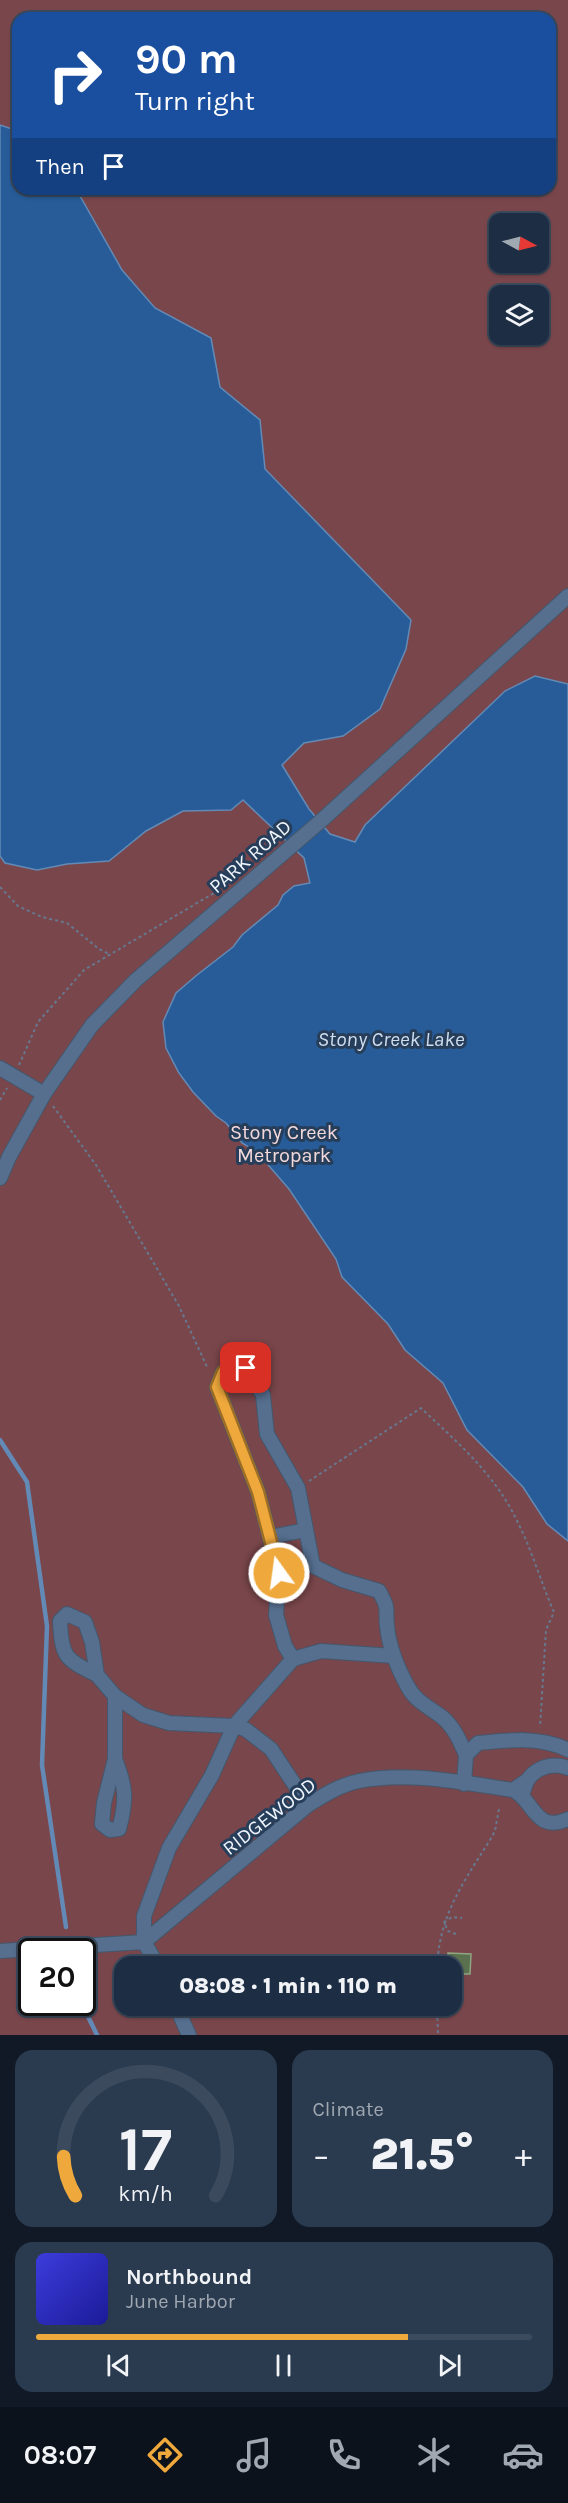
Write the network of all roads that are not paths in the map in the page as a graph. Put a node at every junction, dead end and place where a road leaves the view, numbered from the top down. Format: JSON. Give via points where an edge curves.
{"nodes":[{"id":1,"x":568,"y":596,"type":"edge"},
{"id":2,"x":0,"y":1068,"type":"edge"},
{"id":3,"x":44,"y":1094,"type":"junction"},
{"id":4,"x":0,"y":1178,"type":"edge"},
{"id":5,"x":306,"y":1530,"type":"junction"},
{"id":6,"x":270,"y":1538,"type":"junction"},
{"id":7,"x":394,"y":1656,"type":"junction"},
{"id":8,"x":293,"y":1659,"type":"junction"},
{"id":9,"x":97,"y":1675,"type":"dead end"},
{"id":10,"x":115,"y":1696,"type":"junction"},
{"id":11,"x":234,"y":1726,"type":"junction"},
{"id":12,"x":458,"y":1737,"type":"junction"},
{"id":13,"x":478,"y":1743,"type":"junction"},
{"id":14,"x":568,"y":1750,"type":"edge"},
{"id":15,"x":466,"y":1755,"type":"junction"},
{"id":16,"x":115,"y":1759,"type":"dead end"},
{"id":17,"x":568,"y":1768,"type":"edge"},
{"id":18,"x":464,"y":1784,"type":"junction"},
{"id":19,"x":518,"y":1794,"type":"junction"},
{"id":20,"x":308,"y":1805,"type":"junction"},
{"id":21,"x":568,"y":1819,"type":"edge"},
{"id":22,"x":144,"y":1942,"type":"junction"},
{"id":23,"x":0,"y":1951,"type":"edge"},
{"id":24,"x":152,"y":1956,"type":"edge"},
{"id":25,"x":180,"y":2016,"type":"edge"},
{"id":26,"x":189,"y":2035,"type":"edge"}],
"edges":[{"from":1,"to":3,"type":"street","name":"PARK ROAD","via":[[323,819],[136,980],[92,1025]]},
{"from":2,"to":3,"type":"street"},
{"from":3,"to":4,"type":"street","name":"PARK ROAD"},
{"from":5,"to":6,"type":"street"},
{"from":5,"to":6,"type":"street","via":[[298,1488],[267,1434],[263,1395],[246,1368],[234,1368],[223,1372],[217,1387],[258,1492]]},
{"from":5,"to":7,"type":"street","via":[[313,1566],[379,1591],[388,1608],[387,1626]]},
{"from":6,"to":8,"type":"street","via":[[279,1573],[276,1615]]},
{"from":7,"to":8,"type":"street","via":[[321,1651]]},
{"from":7,"to":12,"type":"street","via":[[418,1701],[443,1718]]},
{"from":8,"to":11,"type":"street"},
{"from":9,"to":10,"type":"street"},
{"from":10,"to":11,"type":"street","via":[[143,1715],[169,1723]]},
{"from":10,"to":16,"type":"street"},
{"from":11,"to":20,"type":"street","via":[[245,1729],[271,1749]]},
{"from":11,"to":22,"type":"street","via":[[212,1775],[169,1848],[144,1916]]},
{"from":12,"to":13,"type":"street"},
{"from":12,"to":15,"type":"street"},
{"from":13,"to":14,"type":"street","via":[[514,1739],[556,1744]]},
{"from":13,"to":15,"type":"street"},
{"from":15,"to":18,"type":"street"},
{"from":17,"to":19,"type":"street","via":[[541,1768]]},
{"from":18,"to":19,"type":"street","name":"RIDGEWOOD"},
{"from":18,"to":20,"type":"street","name":"RIDGEWOOD","via":[[388,1778],[358,1781],[332,1790]]},
{"from":19,"to":21,"type":"street","via":[[544,1821]]},
{"from":20,"to":22,"type":"street","name":"RIDGEWOOD"},
{"from":22,"to":23,"type":"street"},
{"from":22,"to":24,"type":"street"},
{"from":25,"to":26,"type":"street"}]}
